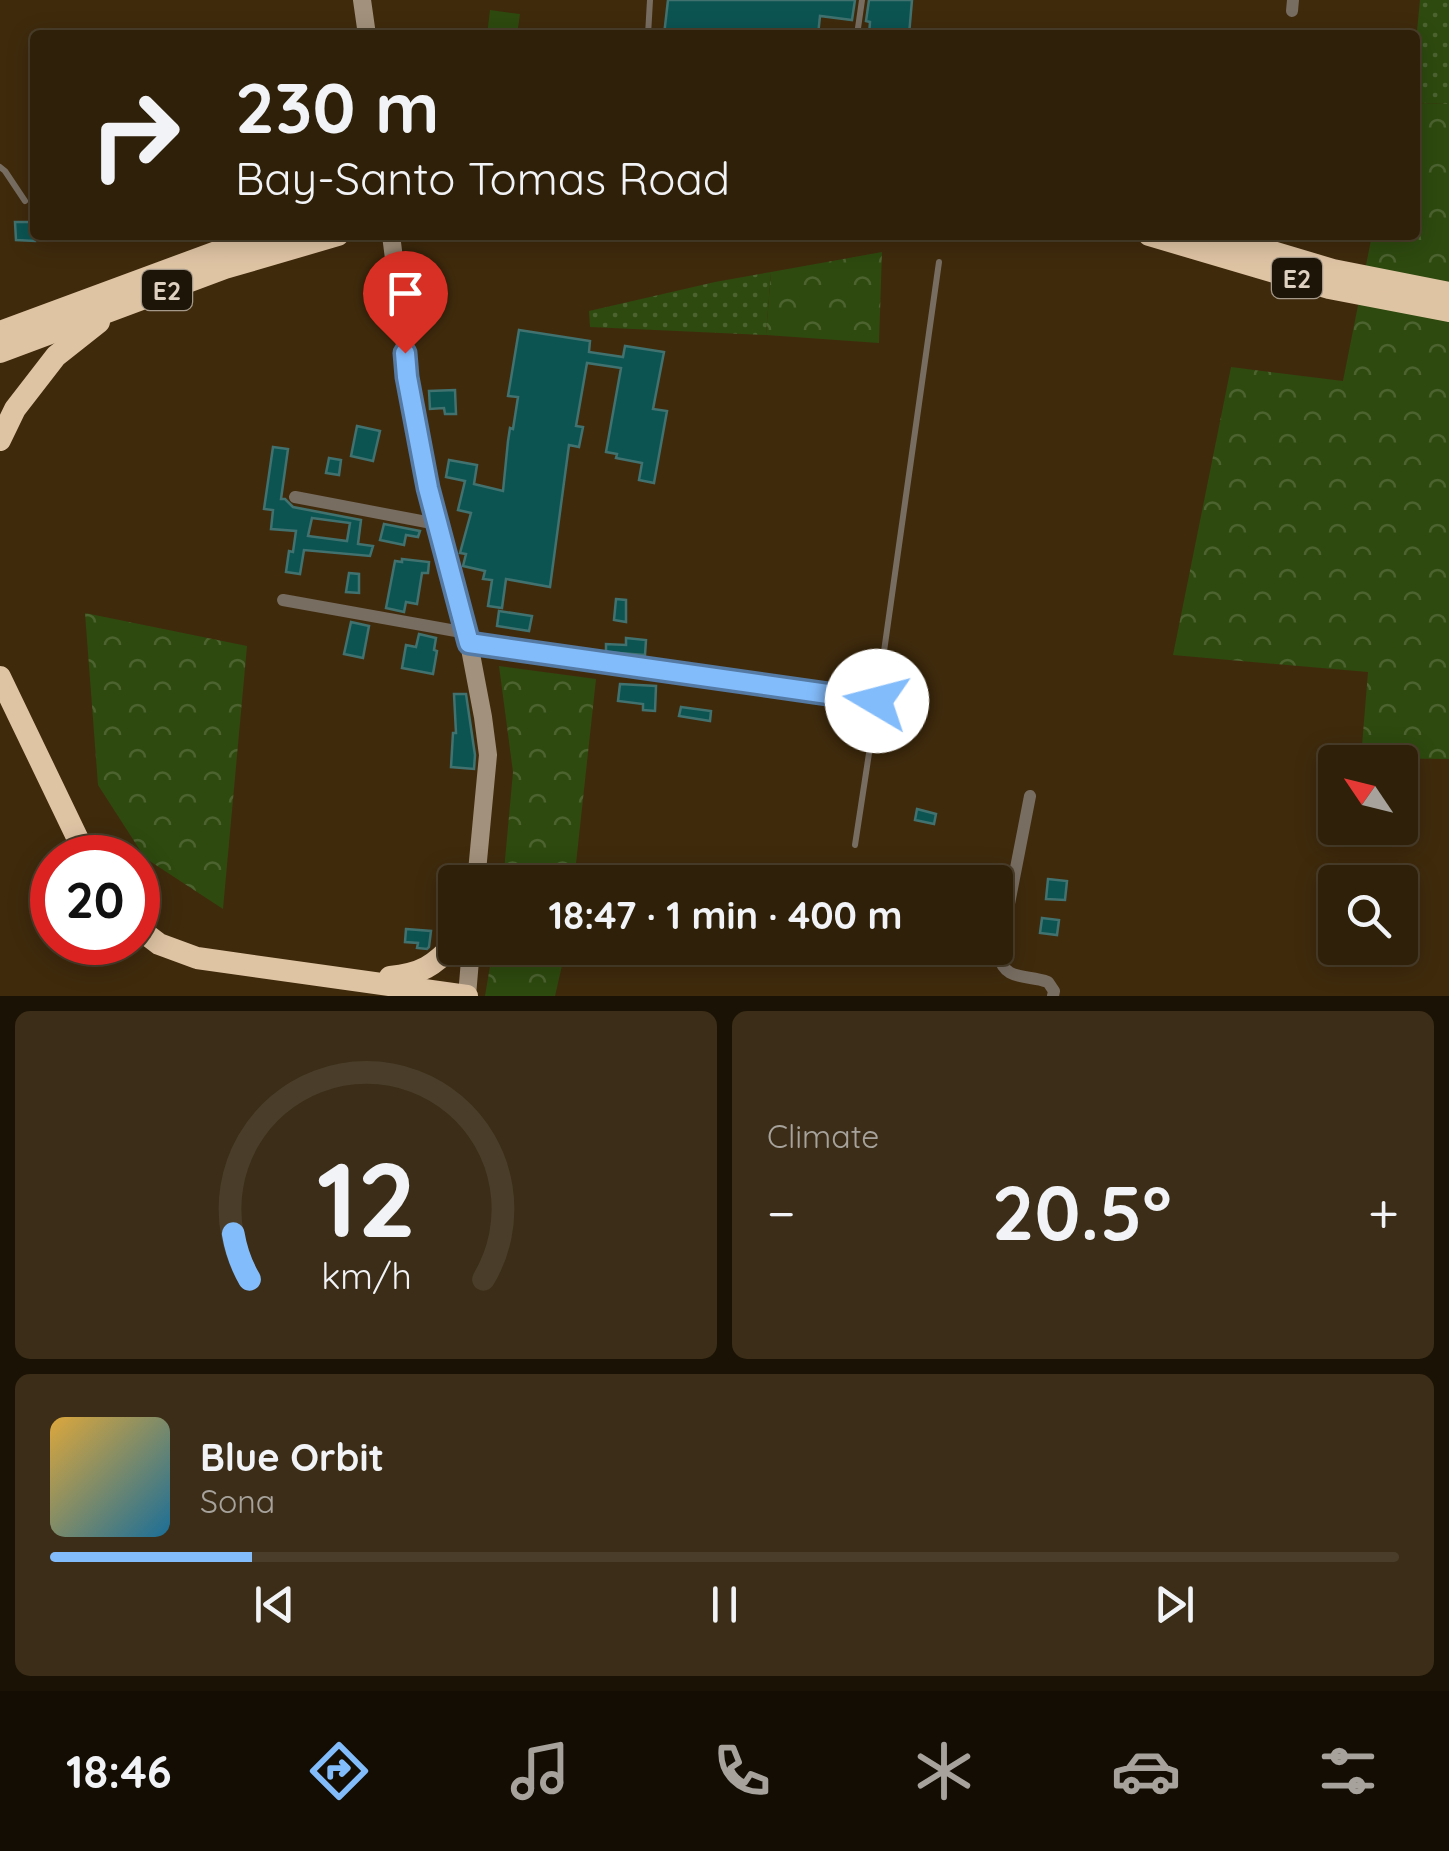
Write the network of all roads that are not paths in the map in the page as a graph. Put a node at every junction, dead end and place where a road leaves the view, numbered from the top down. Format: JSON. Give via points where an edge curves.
{"nodes":[{"id":1,"x":362,"y":0,"type":"edge"},
{"id":2,"x":650,"y":0,"type":"edge"},
{"id":3,"x":862,"y":0,"type":"edge"},
{"id":4,"x":367,"y":30,"type":"edge"},
{"id":5,"x":648,"y":30,"type":"edge"},
{"id":6,"x":858,"y":30,"type":"edge"},
{"id":7,"x":0,"y":167,"type":"edge"},
{"id":8,"x":24,"y":201,"type":"dead end"},
{"id":9,"x":257,"y":240,"type":"edge"},
{"id":10,"x":320,"y":240,"type":"edge"},
{"id":11,"x":392,"y":240,"type":"edge"},
{"id":12,"x":1165,"y":240,"type":"edge"},
{"id":13,"x":1232,"y":240,"type":"edge"},
{"id":14,"x":939,"y":262,"type":"dead end"},
{"id":15,"x":1449,"y":293,"type":"edge"},
{"id":16,"x":115,"y":309,"type":"junction"},
{"id":17,"x":1449,"y":311,"type":"edge"},
{"id":18,"x":0,"y":332,"type":"edge"},
{"id":19,"x":0,"y":352,"type":"edge"},
{"id":20,"x":0,"y":440,"type":"edge"},
{"id":21,"x":295,"y":497,"type":"dead end"},
{"id":22,"x":437,"y":524,"type":"junction"},
{"id":23,"x":282,"y":600,"type":"dead end"},
{"id":24,"x":468,"y":638,"type":"junction"},
{"id":25,"x":0,"y":677,"type":"edge"},
{"id":26,"x":877,"y":701,"type":"junction"},
{"id":27,"x":0,"y":702,"type":"edge"},
{"id":28,"x":1030,"y":796,"type":"dead end"},
{"id":29,"x":64,"y":835,"type":"edge"},
{"id":30,"x":76,"y":835,"type":"edge"},
{"id":31,"x":855,"y":846,"type":"dead end"},
{"id":32,"x":478,"y":865,"type":"edge"},
{"id":33,"x":160,"y":944,"type":"edge"},
{"id":34,"x":160,"y":956,"type":"edge"},
{"id":35,"x":438,"y":961,"type":"edge"},
{"id":36,"x":470,"y":965,"type":"edge"},
{"id":37,"x":354,"y":988,"type":"edge"},
{"id":38,"x":394,"y":996,"type":"edge"},
{"id":39,"x":467,"y":996,"type":"edge"},
{"id":40,"x":1053,"y":996,"type":"edge"}],
"edges":[{"from":1,"to":4,"type":"main road"},
{"from":2,"to":5,"type":"lane"},
{"from":3,"to":6,"type":"lane"},
{"from":7,"to":8,"type":"lane"},
{"from":9,"to":18,"type":"highway","number":"E2"},
{"from":10,"to":16,"type":"highway","number":"E2"},
{"from":11,"to":22,"type":"main road","via":[[407,377]]},
{"from":12,"to":17,"type":"highway","number":"E2","via":[[1329,288]]},
{"from":13,"to":15,"type":"highway","number":"E2"},
{"from":14,"to":26,"type":"lane"},
{"from":16,"to":19,"type":"highway","number":"E2"},
{"from":16,"to":20,"type":"highway","via":[[56,356]]},
{"from":21,"to":22,"type":"street"},
{"from":22,"to":24,"type":"main road"},
{"from":23,"to":24,"type":"street"},
{"from":24,"to":26,"type":"lane"},
{"from":24,"to":32,"type":"main road","via":[[488,755]]},
{"from":25,"to":30,"type":"highway"},
{"from":26,"to":31,"type":"lane"},
{"from":27,"to":29,"type":"highway"},
{"from":28,"to":40,"type":"street","via":[[998,955],[1008,973],[1048,982]]},
{"from":33,"to":37,"type":"highway","via":[[197,958]]},
{"from":34,"to":37,"type":"highway","via":[[194,968]]},
{"from":35,"to":37,"type":"highway","via":[[413,975]]},
{"from":36,"to":39,"type":"main road"},
{"from":37,"to":38,"type":"highway"},
{"from":37,"to":39,"type":"highway"}]}
